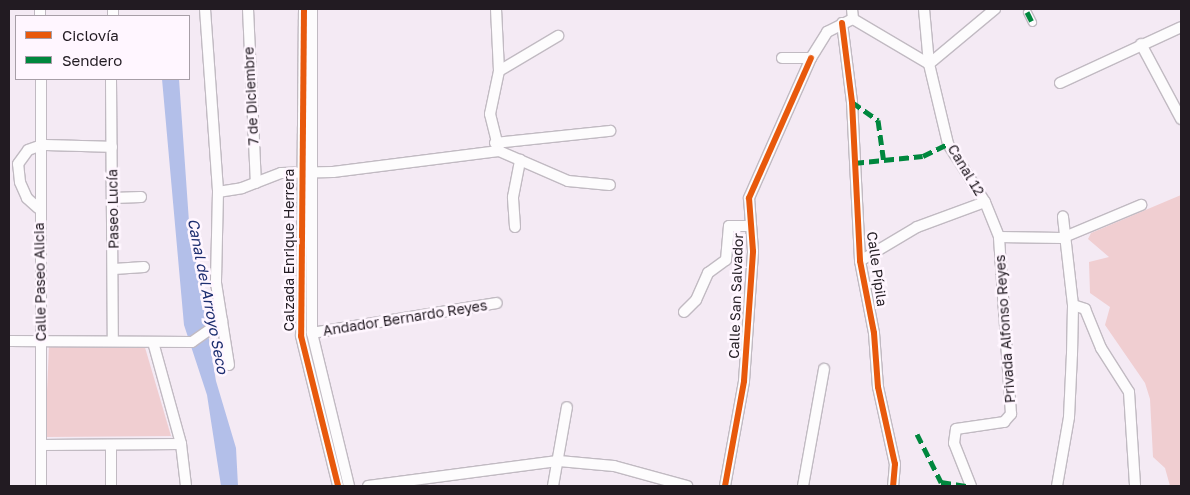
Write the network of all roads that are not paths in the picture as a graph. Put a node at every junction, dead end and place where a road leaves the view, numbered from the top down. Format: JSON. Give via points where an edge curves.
{"nodes":[{"id":1,"x":205,"y":9,"type":"edge"},
{"id":2,"x":248,"y":9,"type":"edge"},
{"id":3,"x":304,"y":9,"type":"edge"},
{"id":4,"x":312,"y":9,"type":"edge"},
{"id":5,"x":496,"y":9,"type":"edge"},
{"id":6,"x":924,"y":9,"type":"edge"},
{"id":7,"x":995,"y":9,"type":"edge"},
{"id":8,"x":1027,"y":12,"type":"dead end"},
{"id":9,"x":852,"y":14,"type":"edge"},
{"id":10,"x":1032,"y":22,"type":"dead end"},
{"id":11,"x":842,"y":23,"type":"junction"},
{"id":12,"x":1181,"y":27,"type":"edge"},
{"id":13,"x":558,"y":36,"type":"dead end"},
{"id":14,"x":1141,"y":44,"type":"junction"},
{"id":15,"x":782,"y":58,"type":"dead end"},
{"id":16,"x":811,"y":58,"type":"junction"},
{"id":17,"x":929,"y":64,"type":"junction"},
{"id":18,"x":499,"y":71,"type":"junction"},
{"id":19,"x":41,"y":80,"type":"edge"},
{"id":20,"x":111,"y":80,"type":"edge"},
{"id":21,"x":1060,"y":83,"type":"dead end"},
{"id":22,"x":1181,"y":120,"type":"edge"},
{"id":23,"x":610,"y":131,"type":"dead end"},
{"id":24,"x":42,"y":145,"type":"junction"},
{"id":25,"x":112,"y":147,"type":"junction"},
{"id":26,"x":497,"y":147,"type":"junction"},
{"id":27,"x":520,"y":160,"type":"junction"},
{"id":28,"x":300,"y":171,"type":"junction"},
{"id":29,"x":312,"y":173,"type":"junction"},
{"id":30,"x":256,"y":184,"type":"junction"},
{"id":31,"x":610,"y":185,"type":"dead end"},
{"id":32,"x":218,"y":192,"type":"junction"},
{"id":33,"x":141,"y":197,"type":"dead end"},
{"id":34,"x":113,"y":198,"type":"junction"},
{"id":35,"x":985,"y":202,"type":"junction"},
{"id":36,"x":1142,"y":205,"type":"dead end"},
{"id":37,"x":38,"y":208,"type":"junction"},
{"id":38,"x":1063,"y":217,"type":"dead end"},
{"id":39,"x":751,"y":226,"type":"junction"},
{"id":40,"x":515,"y":227,"type":"dead end"},
{"id":41,"x":999,"y":237,"type":"junction"},
{"id":42,"x":1062,"y":238,"type":"junction"},
{"id":43,"x":860,"y":261,"type":"junction"},
{"id":44,"x":144,"y":267,"type":"dead end"},
{"id":45,"x":114,"y":269,"type":"junction"},
{"id":46,"x":497,"y":303,"type":"dead end"},
{"id":47,"x":1073,"y":305,"type":"junction"},
{"id":48,"x":684,"y":312,"type":"dead end"},
{"id":49,"x":222,"y":321,"type":"junction"},
{"id":50,"x":312,"y":333,"type":"junction"},
{"id":51,"x":114,"y":338,"type":"junction"},
{"id":52,"x":9,"y":340,"type":"edge"},
{"id":53,"x":41,"y":341,"type":"junction"},
{"id":54,"x":153,"y":342,"type":"junction"},
{"id":55,"x":229,"y":365,"type":"dead end"},
{"id":56,"x":824,"y":369,"type":"dead end"},
{"id":57,"x":568,"y":407,"type":"dead end"},
{"id":58,"x":181,"y":444,"type":"junction"},
{"id":59,"x":41,"y":445,"type":"junction"},
{"id":60,"x":111,"y":447,"type":"junction"},
{"id":61,"x":559,"y":461,"type":"junction"},
{"id":62,"x":41,"y":486,"type":"edge"},
{"id":63,"x":111,"y":486,"type":"edge"},
{"id":64,"x":186,"y":486,"type":"edge"},
{"id":65,"x":338,"y":486,"type":"edge"},
{"id":66,"x":349,"y":486,"type":"edge"},
{"id":67,"x":368,"y":486,"type":"edge"},
{"id":68,"x":553,"y":486,"type":"edge"},
{"id":69,"x":687,"y":486,"type":"edge"},
{"id":70,"x":725,"y":486,"type":"edge"},
{"id":71,"x":803,"y":486,"type":"edge"},
{"id":72,"x":893,"y":486,"type":"edge"},
{"id":73,"x":971,"y":486,"type":"edge"},
{"id":74,"x":1057,"y":486,"type":"edge"},
{"id":75,"x":1135,"y":486,"type":"edge"}],
"edges":[{"from":1,"to":32,"type":"street"},
{"from":2,"to":30,"type":"street","name":"7 de Diciembre"},
{"from":3,"to":28,"type":"street","name":"Calzada Enrique Herrera"},
{"from":4,"to":29,"type":"street","name":"Calzada Enrique Herrera"},
{"from":5,"to":18,"type":"street"},
{"from":6,"to":17,"type":"street","name":"Canal 12"},
{"from":7,"to":17,"type":"street"},
{"from":8,"to":10,"type":"street"},
{"from":9,"to":11,"type":"street","name":"Calle San Salvador"},
{"from":9,"to":17,"type":"street"},
{"from":11,"to":16,"type":"street","name":"Calle San Salvador","via":[[827,32]]},
{"from":11,"to":43,"type":"street","name":"Calle Pípila","via":[[852,102]]},
{"from":12,"to":14,"type":"street"},
{"from":13,"to":18,"type":"street"},
{"from":14,"to":21,"type":"street"},
{"from":14,"to":22,"type":"street"},
{"from":15,"to":16,"type":"street"},
{"from":16,"to":39,"type":"street","name":"Calle San Salvador","via":[[754,181]]},
{"from":17,"to":35,"type":"street","name":"Canal 12","via":[[948,144]]},
{"from":18,"to":26,"type":"street","via":[[490,114]]},
{"from":19,"to":24,"type":"street","name":"Calle Paseo Alicia"},
{"from":20,"to":25,"type":"street","name":"Paseo Lucía"},
{"from":23,"to":26,"type":"street"},
{"from":24,"to":25,"type":"street"},
{"from":24,"to":37,"type":"street","name":"Calle Paseo Alicia"},
{"from":24,"to":37,"type":"street","via":[[28,150],[18,164],[22,190]]},
{"from":25,"to":34,"type":"street","name":"Paseo Lucía"},
{"from":26,"to":27,"type":"street"},
{"from":26,"to":29,"type":"street"},
{"from":27,"to":31,"type":"street","via":[[568,181]]},
{"from":27,"to":40,"type":"street","via":[[513,197]]},
{"from":28,"to":29,"type":"street"},
{"from":28,"to":30,"type":"street","via":[[281,173]]},
{"from":28,"to":65,"type":"street","name":"Calzada Enrique Herrera","via":[[302,336]]},
{"from":29,"to":50,"type":"street","name":"Calzada Enrique Herrera"},
{"from":30,"to":32,"type":"street"},
{"from":32,"to":49,"type":"street","via":[[215,257]]},
{"from":33,"to":34,"type":"street"},
{"from":34,"to":45,"type":"street","name":"Paseo Lucía"},
{"from":35,"to":41,"type":"street","name":"Canal 12"},
{"from":35,"to":43,"type":"street","via":[[917,228]]},
{"from":36,"to":42,"type":"street"},
{"from":37,"to":53,"type":"street","name":"Calle Paseo Alicia"},
{"from":38,"to":42,"type":"street"},
{"from":39,"to":48,"type":"street","via":[[729,226],[726,260],[708,273]]},
{"from":39,"to":70,"type":"street","name":"Calle San Salvador","via":[[744,381]]},
{"from":41,"to":42,"type":"street"},
{"from":41,"to":73,"type":"street","name":"Privada Alfonso Reyes","via":[[1008,421],[956,429],[954,443]]},
{"from":42,"to":47,"type":"street"},
{"from":43,"to":72,"type":"street","name":"Calle Pípila","via":[[895,464]]},
{"from":44,"to":45,"type":"street"},
{"from":45,"to":51,"type":"street","name":"Paseo Lucía"},
{"from":46,"to":50,"type":"street","name":"Andador Bernardo Reyes"},
{"from":47,"to":74,"type":"street","via":[[1069,417]]},
{"from":47,"to":75,"type":"street","via":[[1085,309],[1101,348],[1129,392]]},
{"from":49,"to":54,"type":"street","via":[[192,342]]},
{"from":49,"to":55,"type":"street"},
{"from":50,"to":66,"type":"street","name":"Calzada Enrique Herrera"},
{"from":51,"to":53,"type":"street"},
{"from":51,"to":54,"type":"street"},
{"from":52,"to":53,"type":"street"},
{"from":53,"to":59,"type":"street","name":"Calle Paseo Alicia"},
{"from":54,"to":58,"type":"street"},
{"from":56,"to":71,"type":"street"},
{"from":57,"to":61,"type":"street"},
{"from":58,"to":60,"type":"street"},
{"from":58,"to":64,"type":"street"},
{"from":59,"to":60,"type":"street"},
{"from":59,"to":62,"type":"street","name":"Calle Paseo Alicia"},
{"from":60,"to":63,"type":"street"},
{"from":61,"to":67,"type":"street"},
{"from":61,"to":68,"type":"street"},
{"from":61,"to":69,"type":"street","via":[[614,466]]}]}
